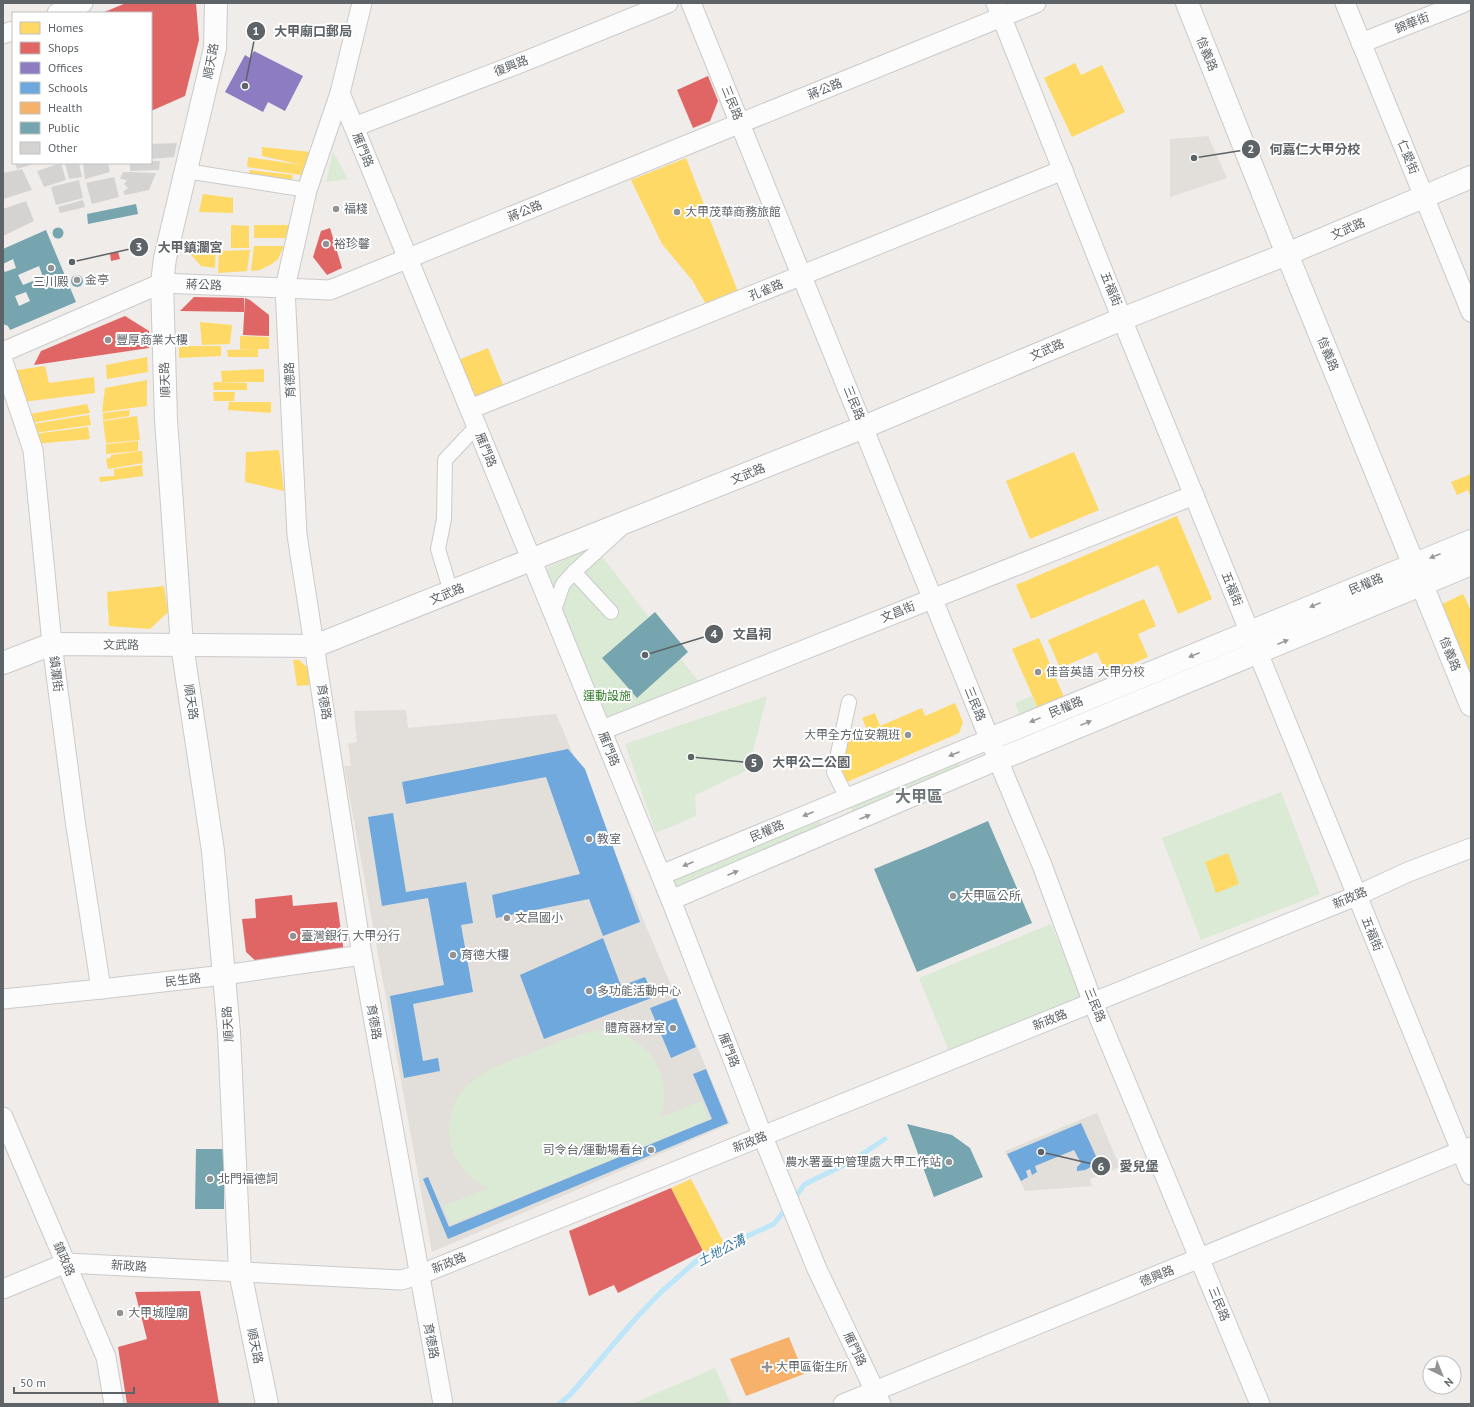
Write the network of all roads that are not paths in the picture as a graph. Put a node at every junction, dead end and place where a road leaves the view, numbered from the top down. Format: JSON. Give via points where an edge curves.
{"nodes":[{"id":1,"x":83,"y":3,"type":"edge"},
{"id":2,"x":216,"y":3,"type":"edge"},
{"id":3,"x":362,"y":3,"type":"edge"},
{"id":4,"x":668,"y":3,"type":"edge"},
{"id":5,"x":691,"y":3,"type":"edge"},
{"id":6,"x":1036,"y":3,"type":"edge"},
{"id":7,"x":1187,"y":3,"type":"edge"},
{"id":8,"x":1344,"y":3,"type":"edge"},
{"id":9,"x":1463,"y":3,"type":"edge"},
{"id":10,"x":999,"y":10,"type":"edge"},
{"id":11,"x":60,"y":12,"type":"edge"},
{"id":12,"x":1361,"y":43,"type":"junction"},
{"id":13,"x":340,"y":94,"type":"junction"},
{"id":14,"x":740,"y":123,"type":"junction"},
{"id":15,"x":354,"y":127,"type":"junction"},
{"id":16,"x":1063,"y":170,"type":"junction"},
{"id":17,"x":186,"y":171,"type":"junction"},
{"id":18,"x":1471,"y":177,"type":"edge"},
{"id":19,"x":307,"y":190,"type":"junction"},
{"id":20,"x":1424,"y":197,"type":"junction"},
{"id":21,"x":1287,"y":254,"type":"junction"},
{"id":22,"x":408,"y":258,"type":"junction"},
{"id":23,"x":802,"y":275,"type":"junction"},
{"id":24,"x":162,"y":283,"type":"junction"},
{"id":25,"x":285,"y":288,"type":"junction"},
{"id":26,"x":1471,"y":312,"type":"edge"},
{"id":27,"x":1122,"y":318,"type":"junction"},
{"id":28,"x":3,"y":352,"type":"edge"},
{"id":29,"x":3,"y":362,"type":"edge"},
{"id":30,"x":473,"y":418,"type":"junction"},
{"id":31,"x":864,"y":428,"type":"junction"},
{"id":32,"x":1194,"y":495,"type":"junction"},
{"id":33,"x":629,"y":521,"type":"junction"},
{"id":34,"x":1471,"y":541,"type":"edge"},
{"id":35,"x":532,"y":560,"type":"junction"},
{"id":36,"x":1471,"y":564,"type":"edge"},
{"id":37,"x":1414,"y":565,"type":"junction"},
{"id":38,"x":574,"y":572,"type":"junction"},
{"id":39,"x":1422,"y":584,"type":"junction"},
{"id":40,"x":451,"y":592,"type":"junction"},
{"id":41,"x":933,"y":598,"type":"junction"},
{"id":42,"x":611,"y":612,"type":"dead end"},
{"id":43,"x":553,"y":613,"type":"junction"},
{"id":44,"x":1250,"y":632,"type":"junction"},
{"id":45,"x":52,"y":644,"type":"junction"},
{"id":46,"x":182,"y":645,"type":"junction"},
{"id":47,"x":315,"y":646,"type":"junction"},
{"id":48,"x":1258,"y":652,"type":"junction"},
{"id":49,"x":3,"y":663,"type":"edge"},
{"id":50,"x":849,"y":702,"type":"dead end"},
{"id":51,"x":1471,"y":705,"type":"edge"},
{"id":52,"x":602,"y":730,"type":"junction"},
{"id":53,"x":990,"y":739,"type":"junction"},
{"id":54,"x":998,"y":760,"type":"junction"},
{"id":55,"x":836,"y":803,"type":"junction"},
{"id":56,"x":840,"y":827,"type":"junction"},
{"id":57,"x":1471,"y":848,"type":"edge"},
{"id":58,"x":661,"y":875,"type":"junction"},
{"id":59,"x":1356,"y":896,"type":"junction"},
{"id":60,"x":671,"y":900,"type":"junction"},
{"id":61,"x":362,"y":955,"type":"junction"},
{"id":62,"x":224,"y":975,"type":"junction"},
{"id":63,"x":101,"y":989,"type":"junction"},
{"id":64,"x":3,"y":999,"type":"edge"},
{"id":65,"x":1094,"y":1003,"type":"junction"},
{"id":66,"x":3,"y":1117,"type":"edge"},
{"id":67,"x":763,"y":1137,"type":"junction"},
{"id":68,"x":1466,"y":1149,"type":"edge"},
{"id":69,"x":1471,"y":1175,"type":"edge"},
{"id":70,"x":1200,"y":1258,"type":"junction"},
{"id":71,"x":66,"y":1263,"type":"junction"},
{"id":72,"x":240,"y":1272,"type":"junction"},
{"id":73,"x":418,"y":1275,"type":"junction"},
{"id":74,"x":3,"y":1289,"type":"edge"},
{"id":75,"x":878,"y":1398,"type":"edge"},
{"id":76,"x":114,"y":1404,"type":"edge"},
{"id":77,"x":267,"y":1404,"type":"edge"},
{"id":78,"x":443,"y":1404,"type":"edge"},
{"id":79,"x":842,"y":1404,"type":"edge"},
{"id":80,"x":1260,"y":1404,"type":"edge"}],
"edges":[{"from":1,"to":11,"type":"street"},
{"from":2,"to":17,"type":"street","name":"順天路","via":[[216,48]]},
{"from":3,"to":13,"type":"street","name":"育德路"},
{"from":4,"to":15,"type":"street","name":"復興路"},
{"from":5,"to":14,"type":"street","name":"三民路"},
{"from":6,"to":10,"type":"street","name":"蔣公路"},
{"from":7,"to":21,"type":"street","name":"信義路"},
{"from":8,"to":12,"type":"street","name":"仁愛街"},
{"from":9,"to":12,"type":"street","name":"錦華街"},
{"from":10,"to":14,"type":"street","name":"蔣公路"},
{"from":10,"to":16,"type":"street","name":"五福街"},
{"from":12,"to":20,"type":"street","name":"仁愛街"},
{"from":13,"to":15,"type":"street","name":"雁門路"},
{"from":13,"to":19,"type":"street","name":"育德路"},
{"from":14,"to":22,"type":"street","name":"蔣公路"},
{"from":14,"to":23,"type":"street","name":"三民路"},
{"from":15,"to":22,"type":"street","name":"雁門路"},
{"from":16,"to":23,"type":"street","name":"孔雀路"},
{"from":16,"to":27,"type":"street","name":"五福街"},
{"from":17,"to":19,"type":"street"},
{"from":17,"to":24,"type":"street","name":"順天路","via":[[165,258]]},
{"from":18,"to":20,"type":"street","name":"文武路"},
{"from":19,"to":25,"type":"street","name":"育德路"},
{"from":20,"to":21,"type":"street","name":"文武路"},
{"from":20,"to":26,"type":"street","name":"仁愛街"},
{"from":21,"to":27,"type":"street","name":"文武路"},
{"from":21,"to":37,"type":"street","name":"信義路"},
{"from":22,"to":25,"type":"street","name":"蔣公路","via":[[330,290]]},
{"from":22,"to":30,"type":"street","name":"雁門路"},
{"from":23,"to":30,"type":"street","name":"孔雀路"},
{"from":23,"to":31,"type":"street","name":"三民路"},
{"from":24,"to":25,"type":"street","name":"蔣公路"},
{"from":24,"to":28,"type":"street","name":"蔣公路"},
{"from":24,"to":46,"type":"street","name":"順天路","via":[[166,420]]},
{"from":25,"to":47,"type":"street","name":"育德路","via":[[298,535]]},
{"from":27,"to":31,"type":"street","name":"文武路"},
{"from":27,"to":32,"type":"street","name":"五福街"},
{"from":29,"to":45,"type":"street","name":"鎮瀾街","via":[[33,450]]},
{"from":30,"to":35,"type":"street","name":"雁門路"},
{"from":30,"to":40,"type":"street","via":[[445,460],[444,519],[438,549]]},
{"from":31,"to":33,"type":"street","name":"文武路"},
{"from":31,"to":41,"type":"street","name":"三民路"},
{"from":32,"to":41,"type":"street","name":"文昌街"},
{"from":32,"to":44,"type":"street","name":"五福街"},
{"from":33,"to":35,"type":"street","name":"文武路"},
{"from":33,"to":38,"type":"street"},
{"from":34,"to":37,"type":"street","name":"民權路","one_way":true},
{"from":35,"to":40,"type":"street","name":"文武路"},
{"from":35,"to":43,"type":"street","name":"雁門路"},
{"from":36,"to":39,"type":"street","name":"民權路"},
{"from":37,"to":39,"type":"street","name":"信義路"},
{"from":37,"to":44,"type":"street","name":"民權路","one_way":true},
{"from":38,"to":42,"type":"street"},
{"from":38,"to":43,"type":"street","via":[[564,584]]},
{"from":48,"to":39,"type":"street","name":"民權路","one_way":true},
{"from":39,"to":51,"type":"street","name":"信義路"},
{"from":40,"to":47,"type":"street","name":"文武路"},
{"from":41,"to":52,"type":"street","name":"文昌街"},
{"from":41,"to":53,"type":"street","name":"三民路"},
{"from":43,"to":52,"type":"street","name":"雁門路"},
{"from":44,"to":48,"type":"street","name":"五福街"},
{"from":44,"to":53,"type":"street","name":"民權路","one_way":true},
{"from":45,"to":46,"type":"street","name":"文武路"},
{"from":45,"to":49,"type":"street","name":"文武路"},
{"from":45,"to":63,"type":"street","name":"鎮瀾街","via":[[74,820]]},
{"from":46,"to":47,"type":"street","name":"文武路"},
{"from":46,"to":62,"type":"street","name":"順天路","via":[[213,851]]},
{"from":47,"to":61,"type":"street","name":"育德路"},
{"from":54,"to":48,"type":"street","name":"民權路","one_way":true},
{"from":48,"to":59,"type":"street","name":"五福街"},
{"from":50,"to":55,"type":"street","via":[[834,772]]},
{"from":52,"to":58,"type":"street","name":"雁門路"},
{"from":53,"to":54,"type":"street","name":"三民路"},
{"from":53,"to":55,"type":"street","name":"民權路","one_way":true},
{"from":56,"to":54,"type":"street","name":"民權路","one_way":true},
{"from":54,"to":65,"type":"street","name":"三民路","via":[[1042,865]]},
{"from":55,"to":56,"type":"street"},
{"from":55,"to":58,"type":"street","name":"民權路","one_way":true},
{"from":60,"to":56,"type":"street","name":"民權路","one_way":true},
{"from":57,"to":59,"type":"street","name":"新政路","via":[[1408,872]]},
{"from":58,"to":60,"type":"street","name":"雁門路"},
{"from":59,"to":65,"type":"street","name":"新政路"},
{"from":59,"to":68,"type":"street","name":"五福街"},
{"from":60,"to":67,"type":"street","name":"雁門路"},
{"from":61,"to":62,"type":"street","name":"民生路"},
{"from":61,"to":73,"type":"street","name":"育德路"},
{"from":62,"to":63,"type":"street","name":"民生路"},
{"from":62,"to":72,"type":"street","name":"順天路"},
{"from":63,"to":64,"type":"street","name":"民生路"},
{"from":65,"to":67,"type":"street","name":"新政路"},
{"from":65,"to":70,"type":"street","name":"三民路"},
{"from":66,"to":71,"type":"street","name":"鎮政路"},
{"from":67,"to":73,"type":"street","name":"新政路"},
{"from":67,"to":75,"type":"street","name":"雁門路","via":[[817,1269]]},
{"from":68,"to":69,"type":"street","name":"五福街"},
{"from":68,"to":70,"type":"street","name":"德興路"},
{"from":70,"to":75,"type":"street","name":"德興路"},
{"from":70,"to":80,"type":"street","name":"三民路"},
{"from":71,"to":72,"type":"street","name":"新政路"},
{"from":71,"to":74,"type":"street","name":"新政路"},
{"from":71,"to":76,"type":"street","name":"鎮政路","via":[[106,1357]]},
{"from":72,"to":73,"type":"street","name":"新政路","via":[[401,1280]]},
{"from":72,"to":77,"type":"street","name":"順天路"},
{"from":73,"to":78,"type":"street","name":"育德路"},
{"from":75,"to":79,"type":"street","name":"德興路"}]}
